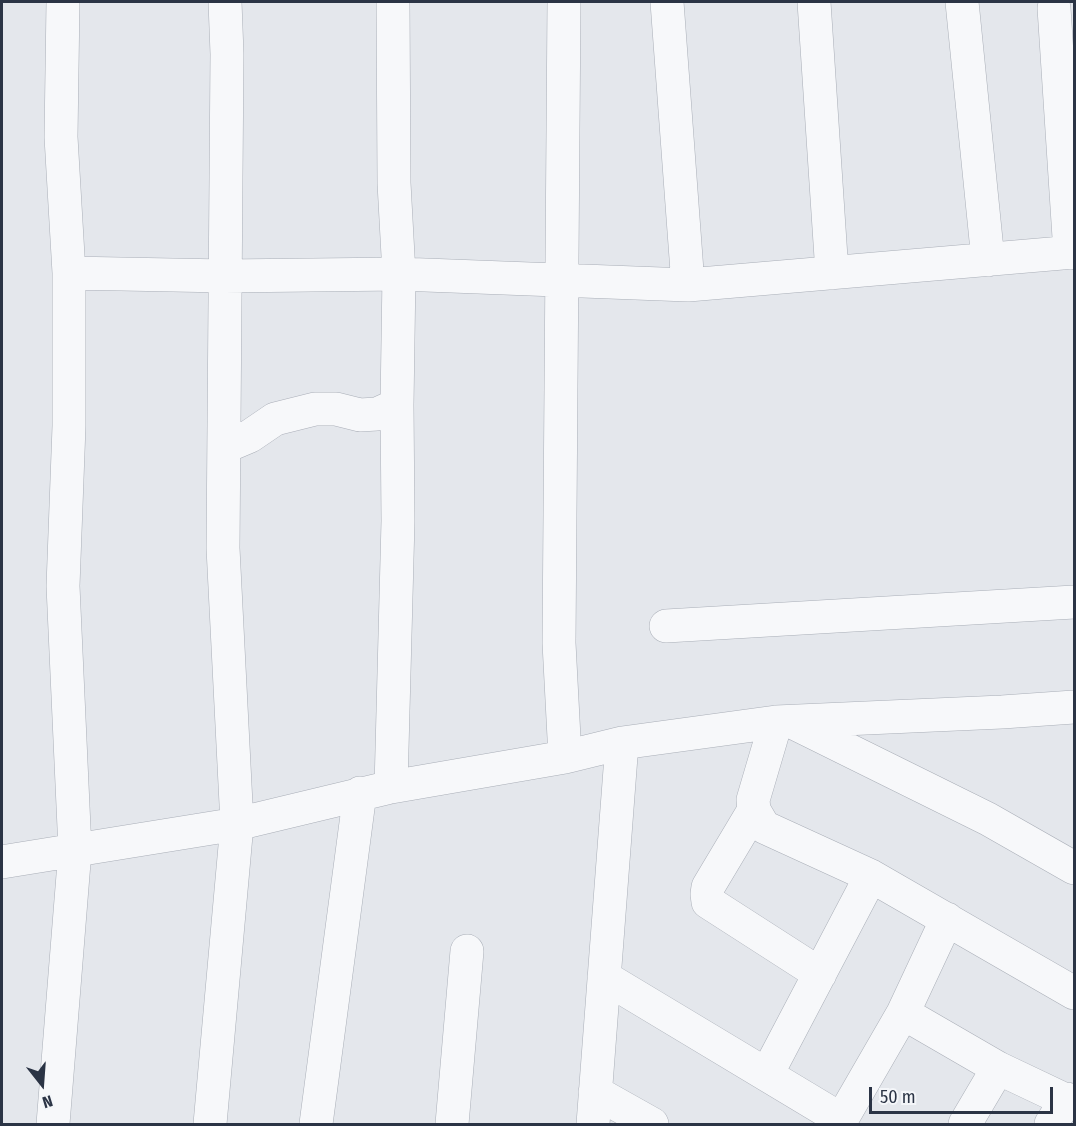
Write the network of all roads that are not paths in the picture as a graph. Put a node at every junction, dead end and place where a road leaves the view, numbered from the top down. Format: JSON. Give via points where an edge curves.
{"nodes":[{"id":1,"x":63,"y":2,"type":"edge"},
{"id":2,"x":225,"y":2,"type":"edge"},
{"id":3,"x":393,"y":2,"type":"edge"},
{"id":4,"x":564,"y":2,"type":"edge"},
{"id":5,"x":668,"y":2,"type":"edge"},
{"id":6,"x":814,"y":2,"type":"edge"},
{"id":7,"x":962,"y":2,"type":"edge"},
{"id":8,"x":1054,"y":8,"type":"dead end"},
{"id":9,"x":1072,"y":252,"type":"edge"},
{"id":10,"x":988,"y":260,"type":"junction"},
{"id":11,"x":69,"y":273,"type":"junction"},
{"id":12,"x":832,"y":273,"type":"junction"},
{"id":13,"x":399,"y":274,"type":"junction"},
{"id":14,"x":225,"y":276,"type":"junction"},
{"id":15,"x":561,"y":279,"type":"junction"},
{"id":16,"x":688,"y":285,"type":"junction"},
{"id":17,"x":397,"y":405,"type":"junction"},
{"id":18,"x":224,"y":447,"type":"junction"},
{"id":19,"x":1074,"y":602,"type":"edge"},
{"id":20,"x":666,"y":626,"type":"dead end"},
{"id":21,"x":1074,"y":707,"type":"edge"},
{"id":22,"x":784,"y":722,"type":"junction"},
{"id":23,"x":622,"y":743,"type":"junction"},
{"id":24,"x":565,"y":757,"type":"junction"},
{"id":25,"x":375,"y":790,"type":"junction"},
{"id":26,"x":754,"y":810,"type":"junction"},
{"id":27,"x":237,"y":824,"type":"junction"},
{"id":28,"x":75,"y":850,"type":"junction"},
{"id":29,"x":2,"y":862,"type":"edge"},
{"id":30,"x":1074,"y":868,"type":"edge"},
{"id":31,"x":871,"y":876,"type":"junction"},
{"id":32,"x":947,"y":919,"type":"junction"},
{"id":33,"x":467,"y":951,"type":"dead end"},
{"id":34,"x":820,"y":974,"type":"junction"},
{"id":35,"x":604,"y":977,"type":"junction"},
{"id":36,"x":1074,"y":993,"type":"edge"},
{"id":37,"x":903,"y":1012,"type":"junction"},
{"id":38,"x":998,"y":1068,"type":"junction"},
{"id":39,"x":767,"y":1074,"type":"junction"},
{"id":40,"x":595,"y":1092,"type":"junction"},
{"id":41,"x":1064,"y":1109,"type":"edge"},
{"id":42,"x":841,"y":1122,"type":"edge"},
{"id":43,"x":53,"y":1125,"type":"edge"},
{"id":44,"x":210,"y":1125,"type":"edge"},
{"id":45,"x":316,"y":1125,"type":"edge"},
{"id":46,"x":452,"y":1125,"type":"edge"},
{"id":47,"x":592,"y":1125,"type":"edge"},
{"id":48,"x":652,"y":1125,"type":"edge"},
{"id":49,"x":964,"y":1125,"type":"edge"}],
"edges":[{"from":1,"to":11,"type":"street","via":[[60,137]]},
{"from":2,"to":14,"type":"street"},
{"from":3,"to":13,"type":"street"},
{"from":4,"to":15,"type":"street"},
{"from":5,"to":16,"type":"street"},
{"from":6,"to":12,"type":"street"},
{"from":7,"to":10,"type":"street"},
{"from":8,"to":9,"type":"street"},
{"from":9,"to":10,"type":"street"},
{"from":10,"to":12,"type":"street"},
{"from":11,"to":14,"type":"street"},
{"from":11,"to":28,"type":"street","via":[[63,586]]},
{"from":12,"to":16,"type":"street"},
{"from":13,"to":14,"type":"street"},
{"from":13,"to":15,"type":"street"},
{"from":13,"to":17,"type":"street"},
{"from":14,"to":18,"type":"street"},
{"from":15,"to":16,"type":"street"},
{"from":15,"to":24,"type":"street","via":[[559,643]]},
{"from":17,"to":18,"type":"street","via":[[377,414],[360,415],[315,409],[275,419]]},
{"from":17,"to":25,"type":"street","via":[[398,521]]},
{"from":18,"to":27,"type":"street","via":[[223,548]]},
{"from":19,"to":20,"type":"street"},
{"from":21,"to":22,"type":"street"},
{"from":22,"to":23,"type":"street"},
{"from":22,"to":26,"type":"street","via":[[753,800]]},
{"from":22,"to":30,"type":"street","via":[[988,819]]},
{"from":23,"to":24,"type":"street"},
{"from":23,"to":35,"type":"street"},
{"from":24,"to":25,"type":"street"},
{"from":25,"to":27,"type":"street"},
{"from":25,"to":45,"type":"street"},
{"from":26,"to":31,"type":"street","via":[[764,827]]},
{"from":26,"to":34,"type":"street","via":[[708,887],[708,902]]},
{"from":27,"to":28,"type":"street"},
{"from":27,"to":44,"type":"street"},
{"from":28,"to":29,"type":"street"},
{"from":28,"to":43,"type":"street"},
{"from":31,"to":32,"type":"street"},
{"from":31,"to":34,"type":"street"},
{"from":32,"to":36,"type":"street"},
{"from":32,"to":37,"type":"street"},
{"from":33,"to":46,"type":"street"},
{"from":34,"to":39,"type":"street"},
{"from":35,"to":39,"type":"street"},
{"from":35,"to":40,"type":"street"},
{"from":37,"to":38,"type":"street"},
{"from":37,"to":42,"type":"street"},
{"from":38,"to":41,"type":"street"},
{"from":38,"to":49,"type":"street"},
{"from":39,"to":42,"type":"street"},
{"from":40,"to":47,"type":"street"},
{"from":40,"to":48,"type":"street"}]}
